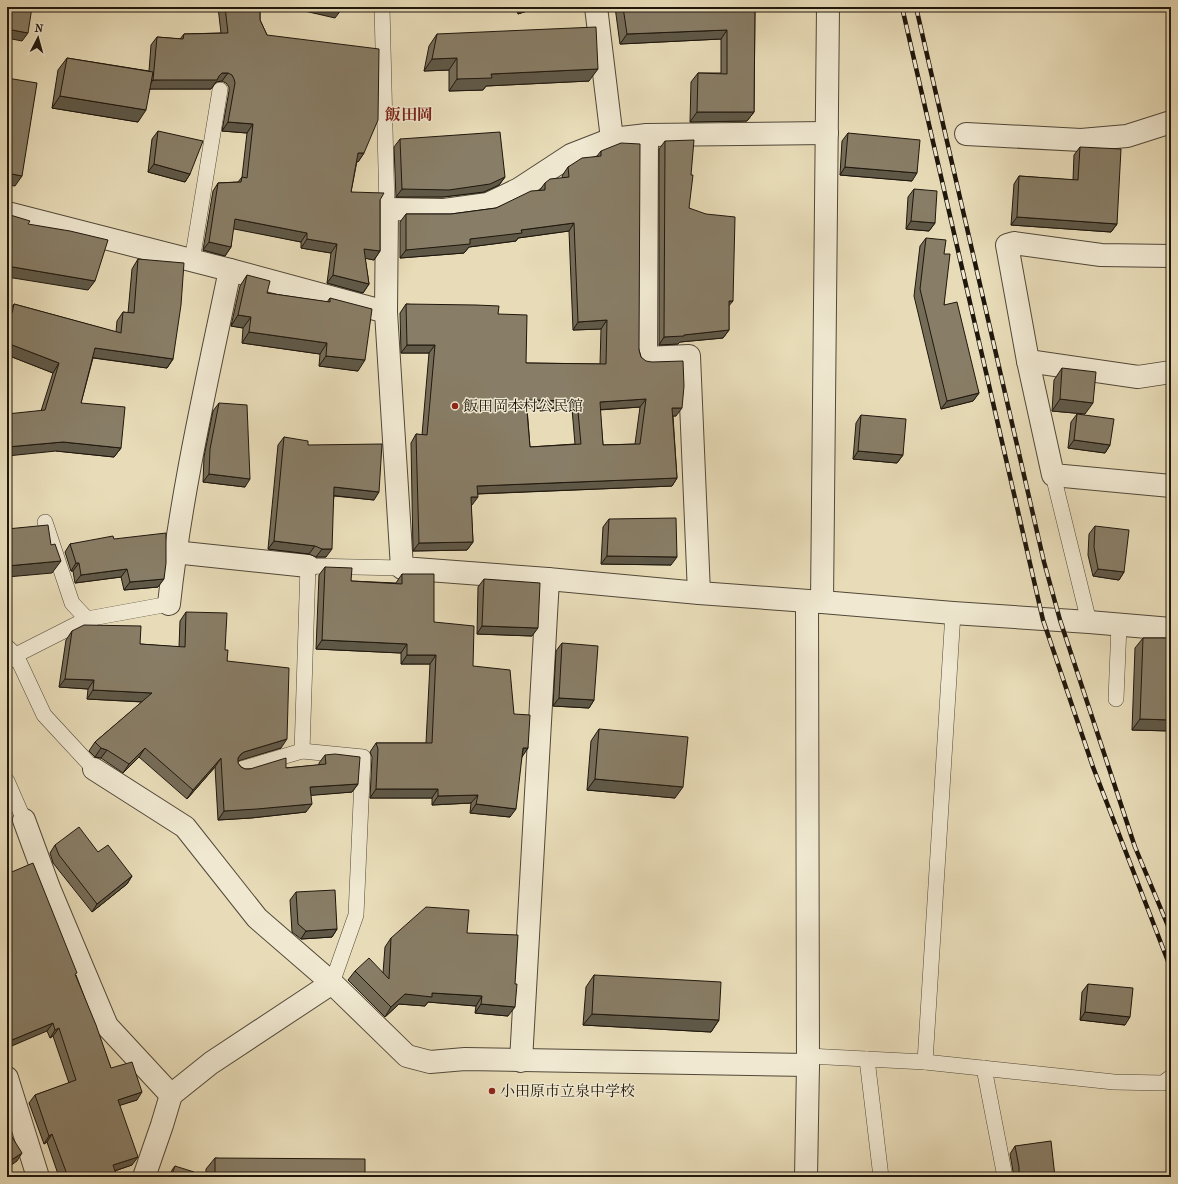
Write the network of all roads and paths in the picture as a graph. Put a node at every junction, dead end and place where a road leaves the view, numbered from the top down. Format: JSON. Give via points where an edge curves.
{"nodes":[{"id":1,"x":382,"y":7,"type":"edge"},
{"id":2,"x":596,"y":7,"type":"edge"},
{"id":3,"x":828,"y":7,"type":"edge"},
{"id":4,"x":220,"y":90,"type":"edge"},
{"id":5,"x":1171,"y":122,"type":"edge"},
{"id":6,"x":828,"y":134,"type":"junction"},
{"id":7,"x":966,"y":134,"type":"dead end"},
{"id":8,"x":647,"y":135,"type":"junction"},
{"id":9,"x":612,"y":140,"type":"junction"},
{"id":10,"x":387,"y":209,"type":"junction"},
{"id":11,"x":7,"y":213,"type":"edge"},
{"id":12,"x":1171,"y":256,"type":"edge"},
{"id":13,"x":192,"y":261,"type":"junction"},
{"id":14,"x":230,"y":270,"type":"junction"},
{"id":15,"x":386,"y":312,"type":"junction"},
{"id":16,"x":1028,"y":361,"type":"junction"},
{"id":17,"x":1171,"y":372,"type":"edge"},
{"id":18,"x":1053,"y":475,"type":"junction"},
{"id":19,"x":1171,"y":486,"type":"edge"},
{"id":20,"x":45,"y":522,"type":"dead end"},
{"id":21,"x":174,"y":552,"type":"junction"},
{"id":22,"x":308,"y":566,"type":"junction"},
{"id":23,"x":402,"y":568,"type":"junction"},
{"id":24,"x":548,"y":579,"type":"junction"},
{"id":25,"x":698,"y":593,"type":"junction"},
{"id":26,"x":814,"y":602,"type":"junction"},
{"id":27,"x":169,"y":604,"type":"joint"},
{"id":28,"x":953,"y":614,"type":"junction"},
{"id":29,"x":87,"y":619,"type":"junction"},
{"id":30,"x":1089,"y":622,"type":"junction"},
{"id":31,"x":1119,"y":625,"type":"junction"},
{"id":32,"x":1171,"y":629,"type":"edge"},
{"id":33,"x":10,"y":655,"type":"edge"},
{"id":34,"x":1116,"y":699,"type":"dead end"},
{"id":35,"x":302,"y":751,"type":"junction"},
{"id":36,"x":94,"y":769,"type":"joint"},
{"id":37,"x":241,"y":769,"type":"edge"},
{"id":38,"x":7,"y":781,"type":"edge"},
{"id":39,"x":24,"y":820,"type":"joint"},
{"id":40,"x":332,"y":983,"type":"junction"},
{"id":41,"x":867,"y":1059,"type":"junction"},
{"id":42,"x":521,"y":1061,"type":"junction"},
{"id":43,"x":808,"y":1061,"type":"junction"},
{"id":44,"x":925,"y":1062,"type":"junction"},
{"id":45,"x":984,"y":1068,"type":"junction"},
{"id":46,"x":1171,"y":1077,"type":"edge"},
{"id":47,"x":7,"y":1078,"type":"edge"},
{"id":48,"x":170,"y":1095,"type":"junction"},
{"id":49,"x":38,"y":1177,"type":"edge"},
{"id":50,"x":144,"y":1177,"type":"edge"},
{"id":51,"x":806,"y":1177,"type":"edge"},
{"id":52,"x":881,"y":1177,"type":"edge"},
{"id":53,"x":1005,"y":1177,"type":"edge"}],
"edges":[{"from":1,"to":10,"type":"lane"},
{"from":2,"to":9,"type":"street"},
{"from":3,"to":6,"type":"street"},
{"from":4,"to":13,"type":"lane"},
{"from":5,"to":7,"type":"street","via":[[1127,136],[1081,140]]},
{"from":6,"to":8,"type":"street"},
{"from":6,"to":26,"type":"street"},
{"from":8,"to":9,"type":"street"},
{"from":8,"to":25,"type":"street","via":[[646,358],[690,356]]},
{"from":9,"to":10,"type":"street","via":[[572,155],[520,189],[488,204],[444,210]]},
{"from":10,"to":15,"type":"street"},
{"from":11,"to":13,"type":"street"},
{"from":12,"to":16,"type":"street","via":[[1101,256],[1014,243],[1007,245]]},
{"from":13,"to":14,"type":"street"},
{"from":14,"to":15,"type":"street"},
{"from":14,"to":21,"type":"street"},
{"from":15,"to":23,"type":"street"},
{"from":16,"to":17,"type":"street","via":[[1138,377]]},
{"from":16,"to":18,"type":"street"},
{"from":18,"to":19,"type":"street"},
{"from":18,"to":30,"type":"lane"},
{"from":20,"to":29,"type":"lane","via":[[72,603]]},
{"from":21,"to":22,"type":"street"},
{"from":21,"to":27,"type":"street"},
{"from":22,"to":23,"type":"lane"},
{"from":22,"to":35,"type":"lane"},
{"from":23,"to":24,"type":"street"},
{"from":24,"to":25,"type":"street"},
{"from":24,"to":42,"type":"street"},
{"from":25,"to":26,"type":"street"},
{"from":26,"to":28,"type":"street"},
{"from":26,"to":43,"type":"street"},
{"from":27,"to":29,"type":"lane"},
{"from":28,"to":30,"type":"street"},
{"from":28,"to":44,"type":"lane"},
{"from":29,"to":33,"type":"lane"},
{"from":30,"to":31,"type":"street"},
{"from":31,"to":32,"type":"street"},
{"from":31,"to":34,"type":"lane"},
{"from":33,"to":36,"type":"lane","via":[[44,715]]},
{"from":35,"to":37,"type":"lane"},
{"from":35,"to":40,"type":"lane","via":[[363,757],[356,915]]},
{"from":36,"to":40,"type":"street","via":[[185,827],[257,918]]},
{"from":38,"to":39,"type":"lane"},
{"from":39,"to":48,"type":"street","via":[[48,888],[107,1026]]},
{"from":40,"to":42,"type":"street","via":[[407,1056],[430,1062],[465,1059]]},
{"from":40,"to":48,"type":"street","via":[[211,1063]]},
{"from":41,"to":43,"type":"lane"},
{"from":41,"to":44,"type":"lane"},
{"from":41,"to":52,"type":"lane"},
{"from":42,"to":43,"type":"street"},
{"from":43,"to":51,"type":"street"},
{"from":44,"to":45,"type":"lane"},
{"from":45,"to":46,"type":"lane","via":[[1114,1082],[1163,1083]]},
{"from":45,"to":53,"type":"lane"},
{"from":47,"to":49,"type":"street"},
{"from":48,"to":50,"type":"street"}]}
